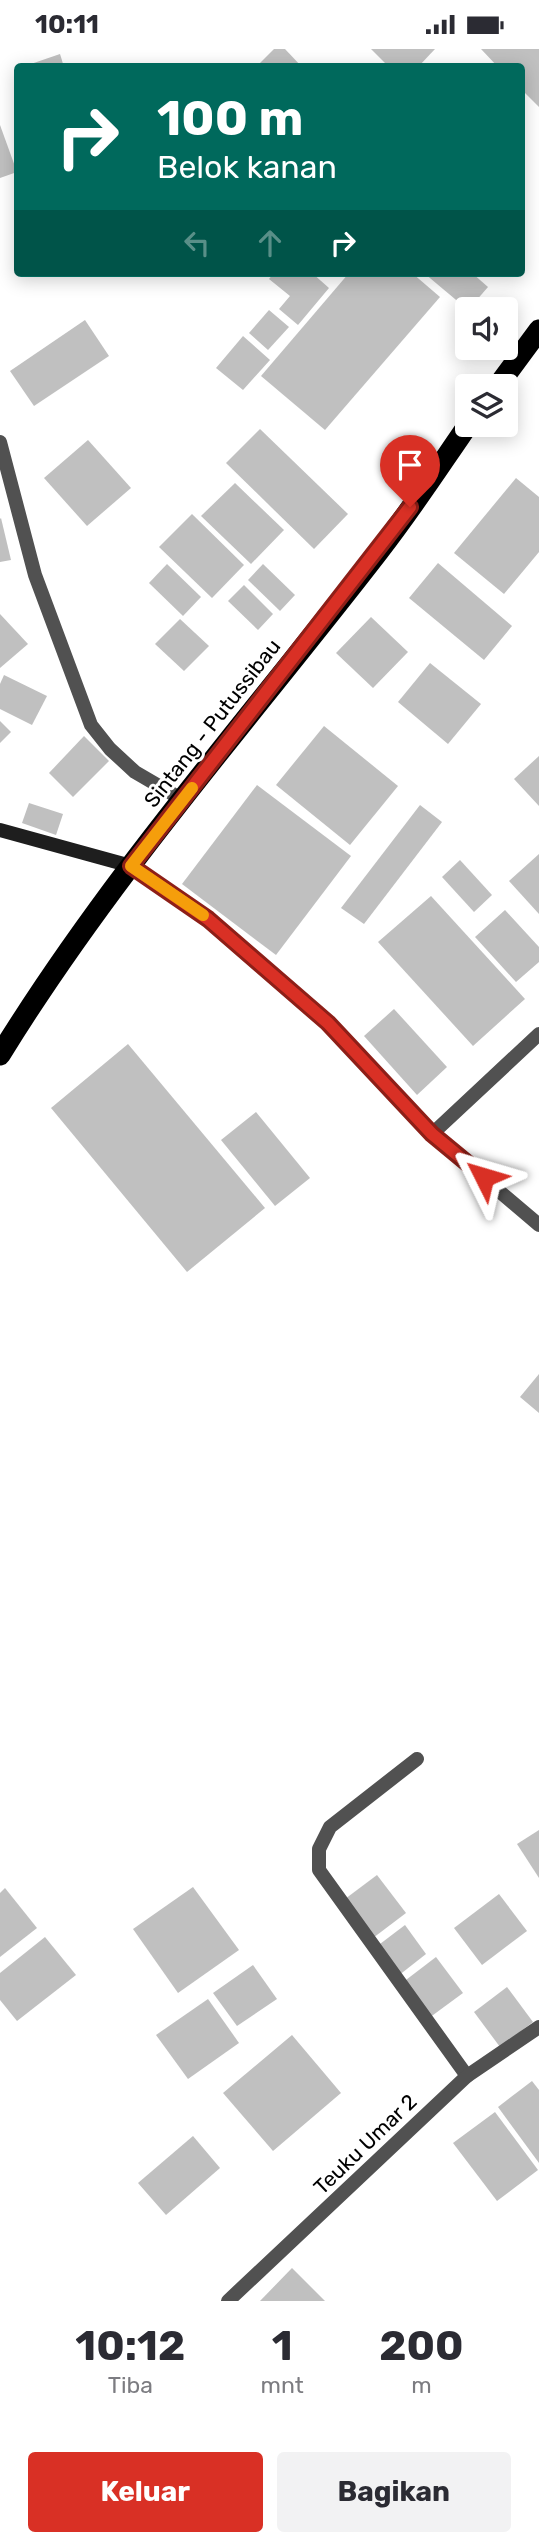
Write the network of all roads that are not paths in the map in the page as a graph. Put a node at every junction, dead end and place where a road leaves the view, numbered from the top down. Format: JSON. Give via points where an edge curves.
{"nodes":[{"id":1,"x":539,"y":330,"type":"edge"},
{"id":2,"x":506,"y":374,"type":"edge"},
{"id":3,"x":460,"y":437,"type":"edge"},
{"id":4,"x":0,"y":442,"type":"edge"},
{"id":5,"x":183,"y":800,"type":"junction"},
{"id":6,"x":0,"y":829,"type":"edge"},
{"id":7,"x":131,"y":866,"type":"junction"},
{"id":8,"x":539,"y":1034,"type":"edge"},
{"id":9,"x":0,"y":1055,"type":"edge"},
{"id":10,"x":432,"y":1134,"type":"junction"},
{"id":11,"x":539,"y":1225,"type":"edge"},
{"id":12,"x":417,"y":1759,"type":"dead end"},
{"id":13,"x":539,"y":2027,"type":"edge"},
{"id":14,"x":467,"y":2076,"type":"junction"},
{"id":15,"x":228,"y":2301,"type":"edge"}],
"edges":[{"from":1,"to":2,"type":"highway"},
{"from":3,"to":5,"type":"highway","name":"Sintang - Putussibau","via":[[381,548]]},
{"from":4,"to":5,"type":"street","via":[[35,575],[80,703],[110,749],[135,772]]},
{"from":5,"to":7,"type":"highway","name":"Sintang - Putussibau"},
{"from":6,"to":7,"type":"street"},
{"from":7,"to":9,"type":"highway","name":"Sintang - Putussibau","via":[[47,978]]},
{"from":7,"to":10,"type":"street","via":[[208,919],[328,1023]]},
{"from":8,"to":10,"type":"street"},
{"from":10,"to":11,"type":"street"},
{"from":12,"to":14,"type":"street","via":[[330,1827],[319,1849],[319,1870]]},
{"from":13,"to":14,"type":"street","name":"Teuku Umar 2"},
{"from":14,"to":15,"type":"street","name":"Teuku Umar 2"}]}
